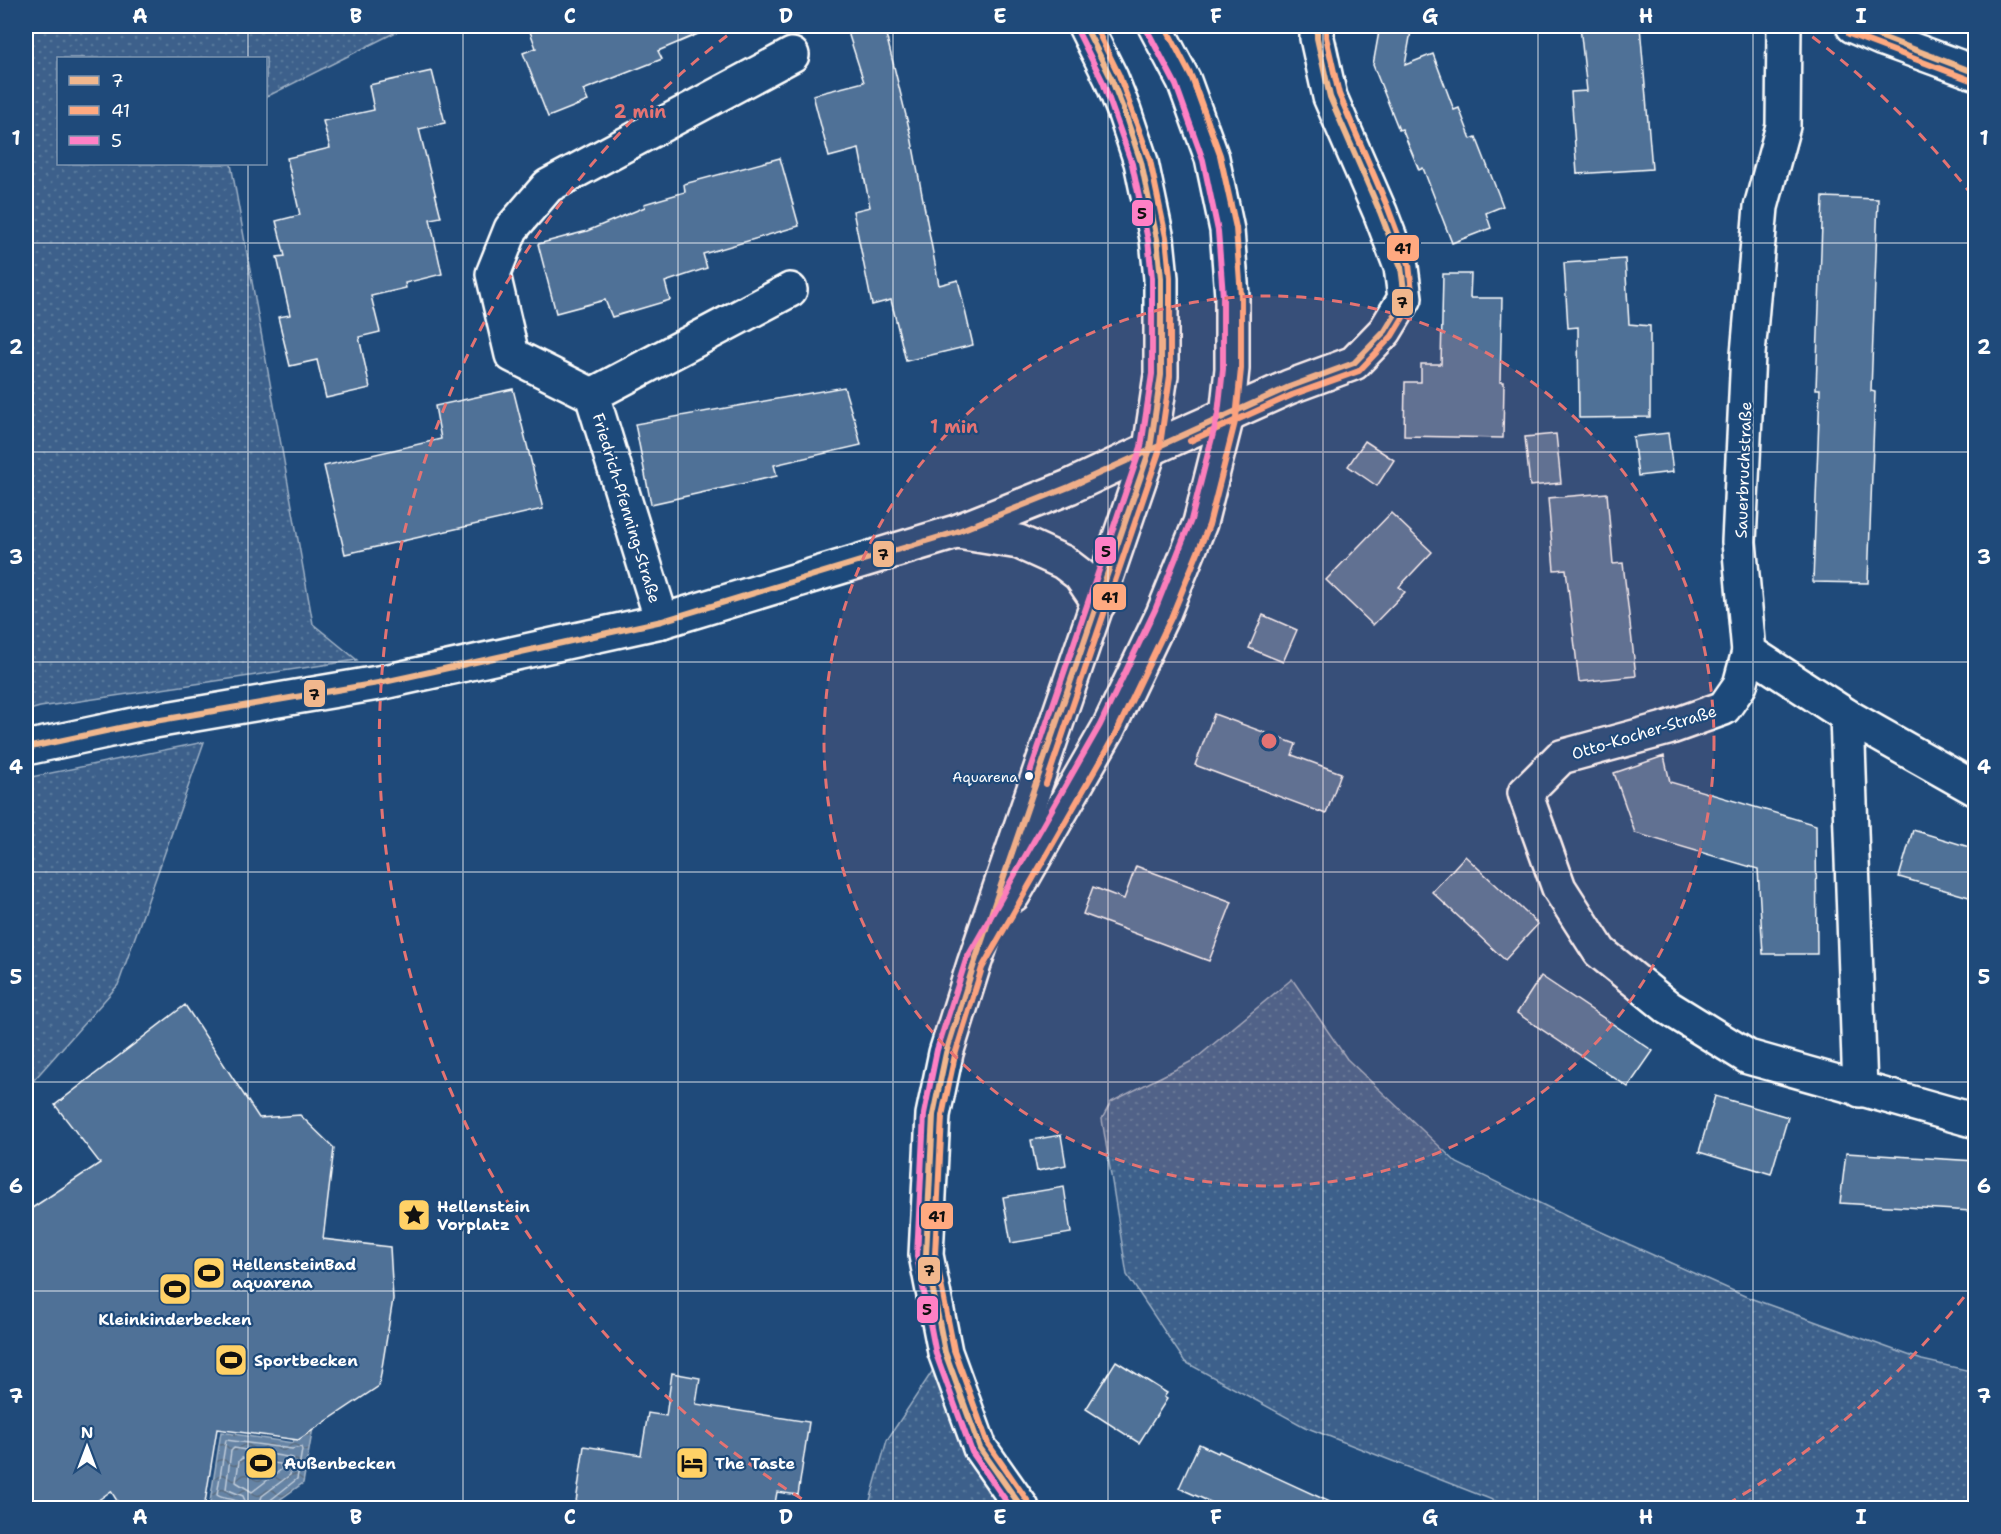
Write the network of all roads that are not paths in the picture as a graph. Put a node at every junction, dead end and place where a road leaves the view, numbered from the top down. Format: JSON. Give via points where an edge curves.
{"nodes":[{"id":1,"x":1085,"y":26,"type":"edge"},
{"id":2,"x":1155,"y":26,"type":"edge"},
{"id":3,"x":1317,"y":26,"type":"edge"},
{"id":4,"x":1784,"y":26,"type":"edge"},
{"id":5,"x":1853,"y":26,"type":"edge"},
{"id":6,"x":792,"y":55,"type":"dead end"},
{"id":7,"x":1976,"y":73,"type":"edge"},
{"id":8,"x":790,"y":290,"type":"dead end"},
{"id":9,"x":592,"y":395,"type":"junction"},
{"id":10,"x":1227,"y":416,"type":"junction"},
{"id":11,"x":1150,"y":448,"type":"junction"},
{"id":12,"x":956,"y":532,"type":"junction"},
{"id":13,"x":1098,"y":603,"type":"junction"},
{"id":14,"x":662,"y":621,"type":"junction"},
{"id":15,"x":1749,"y":652,"type":"junction"},
{"id":16,"x":1846,"y":716,"type":"junction"},
{"id":17,"x":26,"y":748,"type":"edge"},
{"id":18,"x":1976,"y":789,"type":"edge"},
{"id":19,"x":974,"y":964,"type":"junction"},
{"id":20,"x":1860,"y":1089,"type":"junction"},
{"id":21,"x":1976,"y":1121,"type":"edge"},
{"id":22,"x":1022,"y":1509,"type":"edge"}],
"edges":[{"from":1,"to":11,"type":"street","via":[[1124,111],[1141,162],[1158,239],[1161,375]]},
{"from":2,"to":10,"type":"street","via":[[1184,81],[1212,158],[1227,230],[1232,369]]},
{"from":3,"to":10,"type":"street","name":"Friedrich-Pfenning-Straße","via":[[1330,97],[1401,267],[1405,298],[1385,331],[1354,363]]},
{"from":4,"to":15,"type":"street","name":"Sauerbruchstraße","via":[[1783,126],[1761,207],[1748,354],[1739,542]]},
{"from":5,"to":7,"type":"street"},
{"from":6,"to":9,"type":"street","name":"Friedrich-Pfenning-Straße","via":[[548,186],[511,229],[493,274],[512,354]]},
{"from":8,"to":9,"type":"street","name":"Friedrich-Pfenning-Straße"},
{"from":9,"to":14,"type":"street","name":"Friedrich-Pfenning-Straße"},
{"from":10,"to":11,"type":"street","name":"Friedrich-Pfenning-Straße"},
{"from":10,"to":19,"type":"street","via":[[1200,523],[1163,614],[1108,729]]},
{"from":11,"to":12,"type":"street","name":"Friedrich-Pfenning-Straße","via":[[1069,487]]},
{"from":11,"to":13,"type":"street"},
{"from":12,"to":13,"type":"street","name":"Friedrich-Pfenning-Straße","via":[[1019,542],[1063,562],[1080,575]]},
{"from":12,"to":14,"type":"street","name":"Friedrich-Pfenning-Straße"},
{"from":13,"to":19,"type":"street"},
{"from":14,"to":17,"type":"street","name":"Friedrich-Pfenning-Straße","via":[[384,682],[143,723]]},
{"from":15,"to":16,"type":"street"},
{"from":15,"to":20,"type":"street","name":"Otto-Kocher-Straße","via":[[1740,685],[1724,708],[1668,728],[1561,757],[1525,793],[1559,888],[1600,952],[1669,1008],[1748,1057]]},
{"from":16,"to":18,"type":"street"},
{"from":16,"to":20,"type":"street"},
{"from":19,"to":22,"type":"street","via":[[946,1053],[933,1116],[926,1255],[945,1352],[980,1448]]},
{"from":20,"to":21,"type":"street","name":"Otto-Kocher-Straße"}]}
